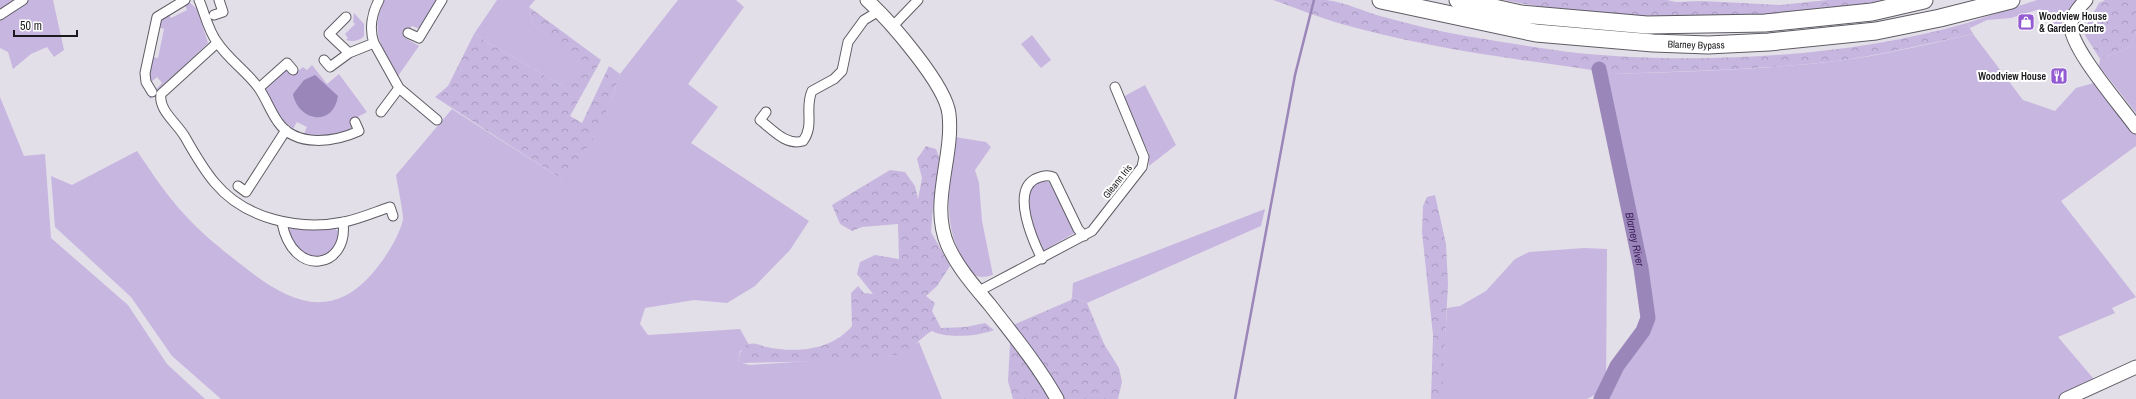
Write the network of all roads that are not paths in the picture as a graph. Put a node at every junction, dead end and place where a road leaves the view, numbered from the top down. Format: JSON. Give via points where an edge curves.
{"nodes":[{"id":1,"x":23,"y":0,"type":"edge"},
{"id":2,"x":185,"y":0,"type":"edge"},
{"id":3,"x":199,"y":0,"type":"edge"},
{"id":4,"x":220,"y":0,"type":"edge"},
{"id":5,"x":379,"y":0,"type":"edge"},
{"id":6,"x":442,"y":0,"type":"edge"},
{"id":7,"x":867,"y":0,"type":"edge"},
{"id":8,"x":918,"y":0,"type":"edge"},
{"id":9,"x":1381,"y":0,"type":"edge"},
{"id":10,"x":1458,"y":0,"type":"edge"},
{"id":11,"x":1924,"y":0,"type":"edge"},
{"id":12,"x":2011,"y":0,"type":"edge"},
{"id":13,"x":2086,"y":0,"type":"edge"},
{"id":14,"x":878,"y":11,"type":"junction"},
{"id":15,"x":0,"y":15,"type":"edge"},
{"id":16,"x":214,"y":15,"type":"dead end"},
{"id":17,"x":346,"y":17,"type":"dead end"},
{"id":18,"x":893,"y":26,"type":"junction"},
{"id":19,"x":408,"y":33,"type":"dead end"},
{"id":20,"x":217,"y":43,"type":"junction"},
{"id":21,"x":374,"y":43,"type":"junction"},
{"id":22,"x":349,"y":53,"type":"junction"},
{"id":23,"x":324,"y":60,"type":"dead end"},
{"id":24,"x":293,"y":70,"type":"dead end"},
{"id":25,"x":1115,"y":87,"type":"dead end"},
{"id":26,"x":259,"y":88,"type":"junction"},
{"id":27,"x":399,"y":88,"type":"junction"},
{"id":28,"x":152,"y":92,"type":"dead end"},
{"id":29,"x":381,"y":112,"type":"dead end"},
{"id":30,"x":766,"y":112,"type":"dead end"},
{"id":31,"x":437,"y":120,"type":"dead end"},
{"id":32,"x":355,"y":122,"type":"dead end"},
{"id":33,"x":2136,"y":126,"type":"edge"},
{"id":34,"x":286,"y":130,"type":"junction"},
{"id":35,"x":238,"y":186,"type":"dead end"},
{"id":36,"x":393,"y":216,"type":"dead end"},
{"id":37,"x":282,"y":222,"type":"junction"},
{"id":38,"x":343,"y":222,"type":"junction"},
{"id":39,"x":1084,"y":236,"type":"junction"},
{"id":40,"x":1042,"y":259,"type":"junction"},
{"id":41,"x":979,"y":291,"type":"junction"},
{"id":42,"x":2136,"y":366,"type":"edge"},
{"id":43,"x":1057,"y":399,"type":"edge"},
{"id":44,"x":2066,"y":399,"type":"edge"}],
"edges":[{"from":1,"to":15,"type":"street"},
{"from":2,"to":28,"type":"street","via":[[157,17],[145,73],[146,82]]},
{"from":3,"to":20,"type":"street","via":[[211,34]]},
{"from":4,"to":16,"type":"street","via":[[223,12]]},
{"from":5,"to":21,"type":"street","via":[[372,18]]},
{"from":6,"to":19,"type":"street","via":[[419,38]]},
{"from":7,"to":14,"type":"street"},
{"from":8,"to":18,"type":"street"},
{"from":9,"to":12,"type":"highway","name":"Blarney Bypass","via":[[1536,33],[1653,44],[1708,45],[1769,42],[1876,31]]},
{"from":10,"to":11,"type":"highway","name":"Blarney Bypass","via":[[1521,14],[1647,25],[1765,24],[1872,12]]},
{"from":13,"to":33,"type":"street","via":[[2071,23],[2074,38],[2089,65]]},
{"from":14,"to":18,"type":"street"},
{"from":14,"to":30,"type":"street","via":[[864,20],[848,42],[842,71],[834,79],[812,91],[807,108],[810,127],[803,141],[789,142],[760,120]]},
{"from":17,"to":22,"type":"street","via":[[329,34]]},
{"from":18,"to":41,"type":"street","via":[[945,100],[950,125],[944,169],[942,223],[948,246],[960,267]]},
{"from":20,"to":26,"type":"street"},
{"from":20,"to":37,"type":"street","via":[[161,94],[162,107],[216,184],[243,207]]},
{"from":21,"to":22,"type":"street"},
{"from":21,"to":27,"type":"street"},
{"from":22,"to":23,"type":"street","via":[[330,67]]},
{"from":24,"to":26,"type":"street","via":[[287,63]]},
{"from":25,"to":39,"type":"street","name":"Gleann Iris","via":[[1144,157],[1142,167],[1092,231]]},
{"from":26,"to":34,"type":"street","via":[[279,124]]},
{"from":27,"to":29,"type":"street"},
{"from":27,"to":31,"type":"street"},
{"from":32,"to":34,"type":"street","via":[[359,131],[329,141],[295,136]]},
{"from":34,"to":35,"type":"street","via":[[246,192]]},
{"from":36,"to":38,"type":"street","via":[[390,208]]},
{"from":37,"to":38,"type":"street","via":[[311,225]]},
{"from":37,"to":38,"type":"street","via":[[294,252],[303,259],[313,262],[333,255],[345,233]]},
{"from":39,"to":40,"type":"street","name":"Gleann Iris"},
{"from":39,"to":40,"type":"street","via":[[1078,229],[1053,177],[1038,177],[1031,181],[1024,197],[1034,243]]},
{"from":40,"to":41,"type":"street","name":"Gleann Iris"},
{"from":41,"to":43,"type":"street","via":[[1034,361]]},
{"from":42,"to":44,"type":"street"}]}
